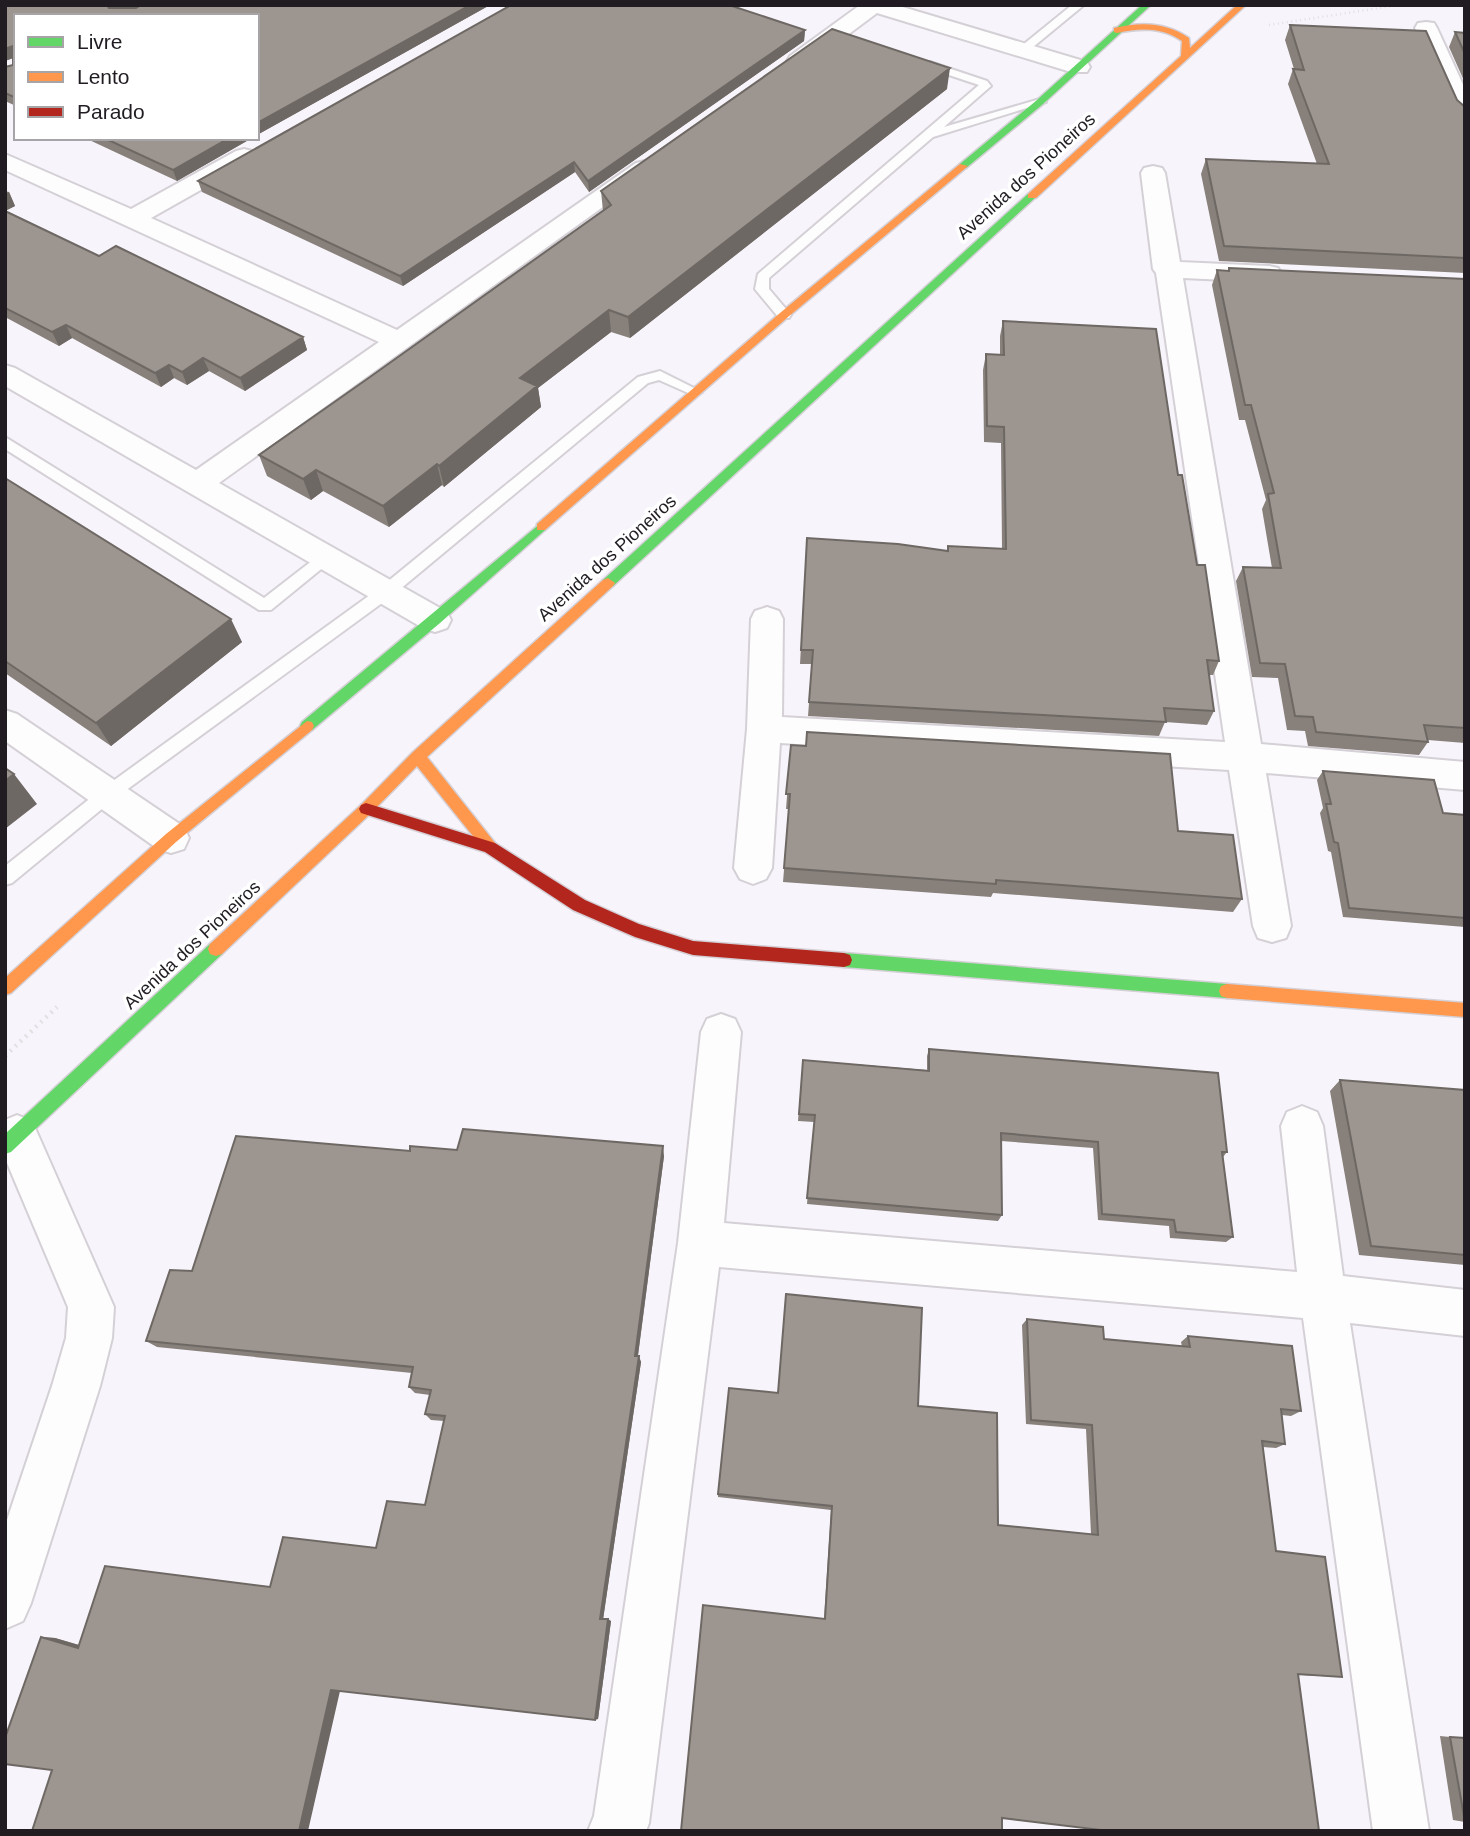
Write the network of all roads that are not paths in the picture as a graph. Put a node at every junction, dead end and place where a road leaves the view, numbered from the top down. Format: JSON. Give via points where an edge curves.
{"nodes":[{"id":1,"x":874,"y":5,"type":"edge"},
{"id":2,"x":1079,"y":5,"type":"edge"},
{"id":3,"x":1147,"y":5,"type":"edge"},
{"id":4,"x":1242,"y":5,"type":"edge"},
{"id":5,"x":1205,"y":16,"type":"dead end"},
{"id":6,"x":1226,"y":19,"type":"junction"},
{"id":7,"x":1426,"y":28,"type":"edge"},
{"id":8,"x":1117,"y":30,"type":"junction"},
{"id":9,"x":1023,"y":50,"type":"junction"},
{"id":10,"x":1185,"y":57,"type":"junction"},
{"id":11,"x":909,"y":59,"type":"edge"},
{"id":12,"x":1079,"y":66,"type":"junction"},
{"id":13,"x":779,"y":74,"type":"edge"},
{"id":14,"x":1040,"y":102,"type":"junction"},
{"id":15,"x":1465,"y":114,"type":"edge"},
{"id":16,"x":925,"y":137,"type":"junction"},
{"id":17,"x":261,"y":146,"type":"edge"},
{"id":18,"x":667,"y":152,"type":"edge"},
{"id":19,"x":5,"y":161,"type":"edge"},
{"id":20,"x":1153,"y":173,"type":"dead end"},
{"id":21,"x":130,"y":220,"type":"junction"},
{"id":22,"x":1166,"y":269,"type":"junction"},
{"id":23,"x":1288,"y":275,"type":"edge"},
{"id":24,"x":784,"y":315,"type":"junction"},
{"id":25,"x":398,"y":341,"type":"junction"},
{"id":26,"x":6,"y":376,"type":"edge"},
{"id":27,"x":695,"y":392,"type":"junction"},
{"id":28,"x":5,"y":442,"type":"edge"},
{"id":29,"x":198,"y":483,"type":"junction"},
{"id":30,"x":328,"y":557,"type":"junction"},
{"id":31,"x":387,"y":591,"type":"junction"},
{"id":32,"x":767,"y":619,"type":"dead end"},
{"id":33,"x":435,"y":620,"type":"junction"},
{"id":34,"x":5,"y":723,"type":"edge"},
{"id":35,"x":764,"y":729,"type":"junction"},
{"id":36,"x":418,"y":756,"type":"junction"},
{"id":37,"x":1246,"y":757,"type":"junction"},
{"id":38,"x":1465,"y":776,"type":"edge"},
{"id":39,"x":108,"y":794,"type":"junction"},
{"id":40,"x":366,"y":809,"type":"junction"},
{"id":41,"x":171,"y":838,"type":"junction"},
{"id":42,"x":489,"y":847,"type":"junction"},
{"id":43,"x":753,"y":868,"type":"dead end"},
{"id":44,"x":5,"y":877,"type":"edge"},
{"id":45,"x":1272,"y":926,"type":"dead end"},
{"id":46,"x":5,"y":988,"type":"edge"},
{"id":47,"x":1465,"y":1010,"type":"edge"},
{"id":48,"x":721,"y":1031,"type":"dead end"},
{"id":49,"x":1302,"y":1126,"type":"dead end"},
{"id":50,"x":11,"y":1140,"type":"edge"},
{"id":51,"x":700,"y":1243,"type":"junction"},
{"id":52,"x":1323,"y":1297,"type":"junction"},
{"id":53,"x":1465,"y":1313,"type":"edge"},
{"id":54,"x":14,"y":1552,"type":"edge"},
{"id":55,"x":5,"y":1603,"type":"edge"},
{"id":56,"x":616,"y":1831,"type":"edge"},
{"id":57,"x":1401,"y":1831,"type":"edge"}],
"edges":[{"from":1,"to":9,"type":"street"},
{"from":1,"to":13,"type":"street","via":[[842,37]]},
{"from":2,"to":9,"type":"lane"},
{"from":3,"to":8,"type":"main road"},
{"from":4,"to":6,"type":"main road","name":"Avenida dos Pioneiros"},
{"from":5,"to":6,"type":"main road"},
{"from":6,"to":10,"type":"main road","name":"Avenida dos Pioneiros"},
{"from":7,"to":15,"type":"street"},
{"from":8,"to":10,"type":"main road","via":[[1149,25],[1178,33],[1186,40]]},
{"from":8,"to":12,"type":"main road"},
{"from":9,"to":12,"type":"street"},
{"from":10,"to":36,"type":"main road","name":"Avenida dos Pioneiros"},
{"from":11,"to":16,"type":"lane","via":[[985,86]]},
{"from":12,"to":14,"type":"main road"},
{"from":14,"to":16,"type":"lane"},
{"from":14,"to":24,"type":"main road"},
{"from":16,"to":24,"type":"lane","via":[[763,277],[762,289]]},
{"from":17,"to":21,"type":"street"},
{"from":18,"to":25,"type":"street"},
{"from":19,"to":21,"type":"street"},
{"from":20,"to":22,"type":"street"},
{"from":21,"to":25,"type":"street"},
{"from":22,"to":23,"type":"street"},
{"from":22,"to":37,"type":"street"},
{"from":24,"to":27,"type":"main road"},
{"from":25,"to":29,"type":"street"},
{"from":26,"to":29,"type":"street"},
{"from":27,"to":31,"type":"lane","via":[[660,375],[643,380]]},
{"from":27,"to":33,"type":"main road"},
{"from":28,"to":30,"type":"lane","via":[[265,606]]},
{"from":29,"to":30,"type":"street"},
{"from":30,"to":31,"type":"street"},
{"from":31,"to":33,"type":"street"},
{"from":31,"to":39,"type":"lane"},
{"from":32,"to":35,"type":"street"},
{"from":33,"to":41,"type":"main road"},
{"from":34,"to":39,"type":"street"},
{"from":35,"to":37,"type":"street"},
{"from":35,"to":43,"type":"street"},
{"from":36,"to":40,"type":"main road","name":"Avenida dos Pioneiros"},
{"from":36,"to":42,"type":"main road"},
{"from":37,"to":38,"type":"street"},
{"from":37,"to":45,"type":"street"},
{"from":39,"to":41,"type":"street"},
{"from":39,"to":44,"type":"lane"},
{"from":40,"to":42,"type":"main road"},
{"from":40,"to":50,"type":"main road","name":"Avenida dos Pioneiros"},
{"from":41,"to":46,"type":"main road"},
{"from":42,"to":47,"type":"main road","via":[[579,905],[635,930],[693,948]]},
{"from":48,"to":51,"type":"street"},
{"from":49,"to":52,"type":"street"},
{"from":50,"to":54,"type":"street","via":[[91,1307],[83,1362]]},
{"from":51,"to":52,"type":"street"},
{"from":51,"to":56,"type":"street","via":[[621,1823]]},
{"from":52,"to":53,"type":"street"},
{"from":52,"to":57,"type":"street"},
{"from":54,"to":55,"type":"street"}]}
